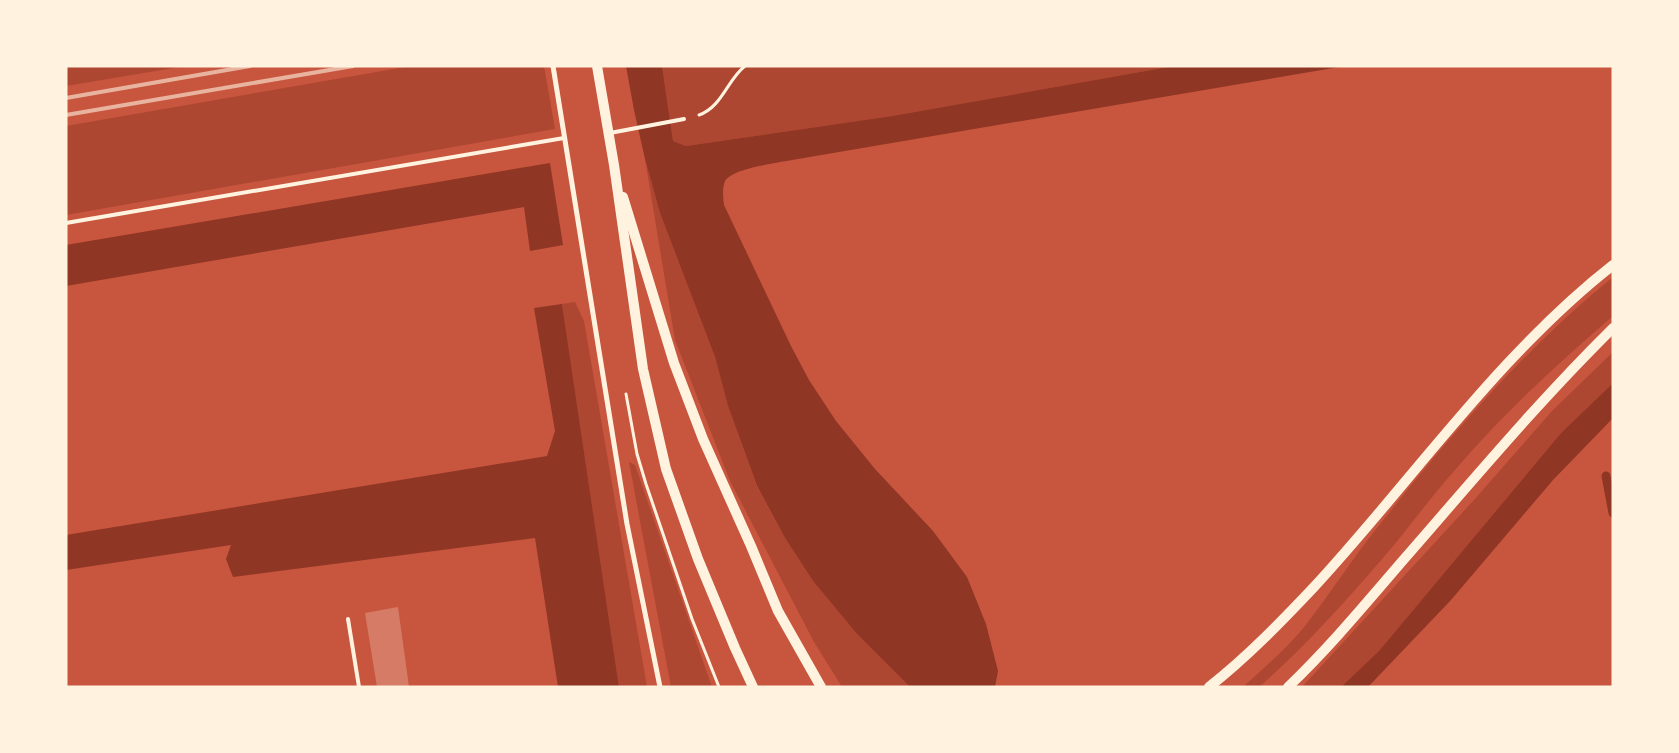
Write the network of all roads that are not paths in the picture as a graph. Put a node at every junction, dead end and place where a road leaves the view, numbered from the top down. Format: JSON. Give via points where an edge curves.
{"nodes":[{"id":1,"x":553,"y":66,"type":"edge"},
{"id":2,"x":596,"y":66,"type":"edge"},
{"id":3,"x":684,"y":119,"type":"road end"},
{"id":4,"x":608,"y":133,"type":"junction"},
{"id":5,"x":564,"y":138,"type":"junction"},
{"id":6,"x":614,"y":165,"type":"junction"},
{"id":7,"x":66,"y":223,"type":"edge"},
{"id":8,"x":1613,"y":265,"type":"edge"},
{"id":9,"x":1613,"y":328,"type":"edge"},
{"id":10,"x":348,"y":619,"type":"dead end"},
{"id":11,"x":360,"y":687,"type":"edge"},
{"id":12,"x":660,"y":687,"type":"edge"},
{"id":13,"x":753,"y":687,"type":"edge"},
{"id":14,"x":821,"y":687,"type":"edge"},
{"id":15,"x":1209,"y":687,"type":"edge"},
{"id":16,"x":1288,"y":687,"type":"edge"}],
"edges":[{"from":1,"to":5,"type":"street"},
{"from":2,"to":4,"type":"main road"},
{"from":3,"to":4,"type":"lane"},
{"from":4,"to":6,"type":"main road"},
{"from":5,"to":7,"type":"lane"},
{"from":5,"to":12,"type":"street","via":[[627,524]]},
{"from":6,"to":13,"type":"main road","via":[[643,369],[666,469],[698,559]]},
{"from":6,"to":14,"type":"main road","via":[[674,363],[703,439],[778,611]]},
{"from":8,"to":15,"type":"main road","via":[[1525,345],[1328,572],[1244,658]]},
{"from":9,"to":16,"type":"main road","via":[[1542,401]]},
{"from":10,"to":11,"type":"lane"}]}
